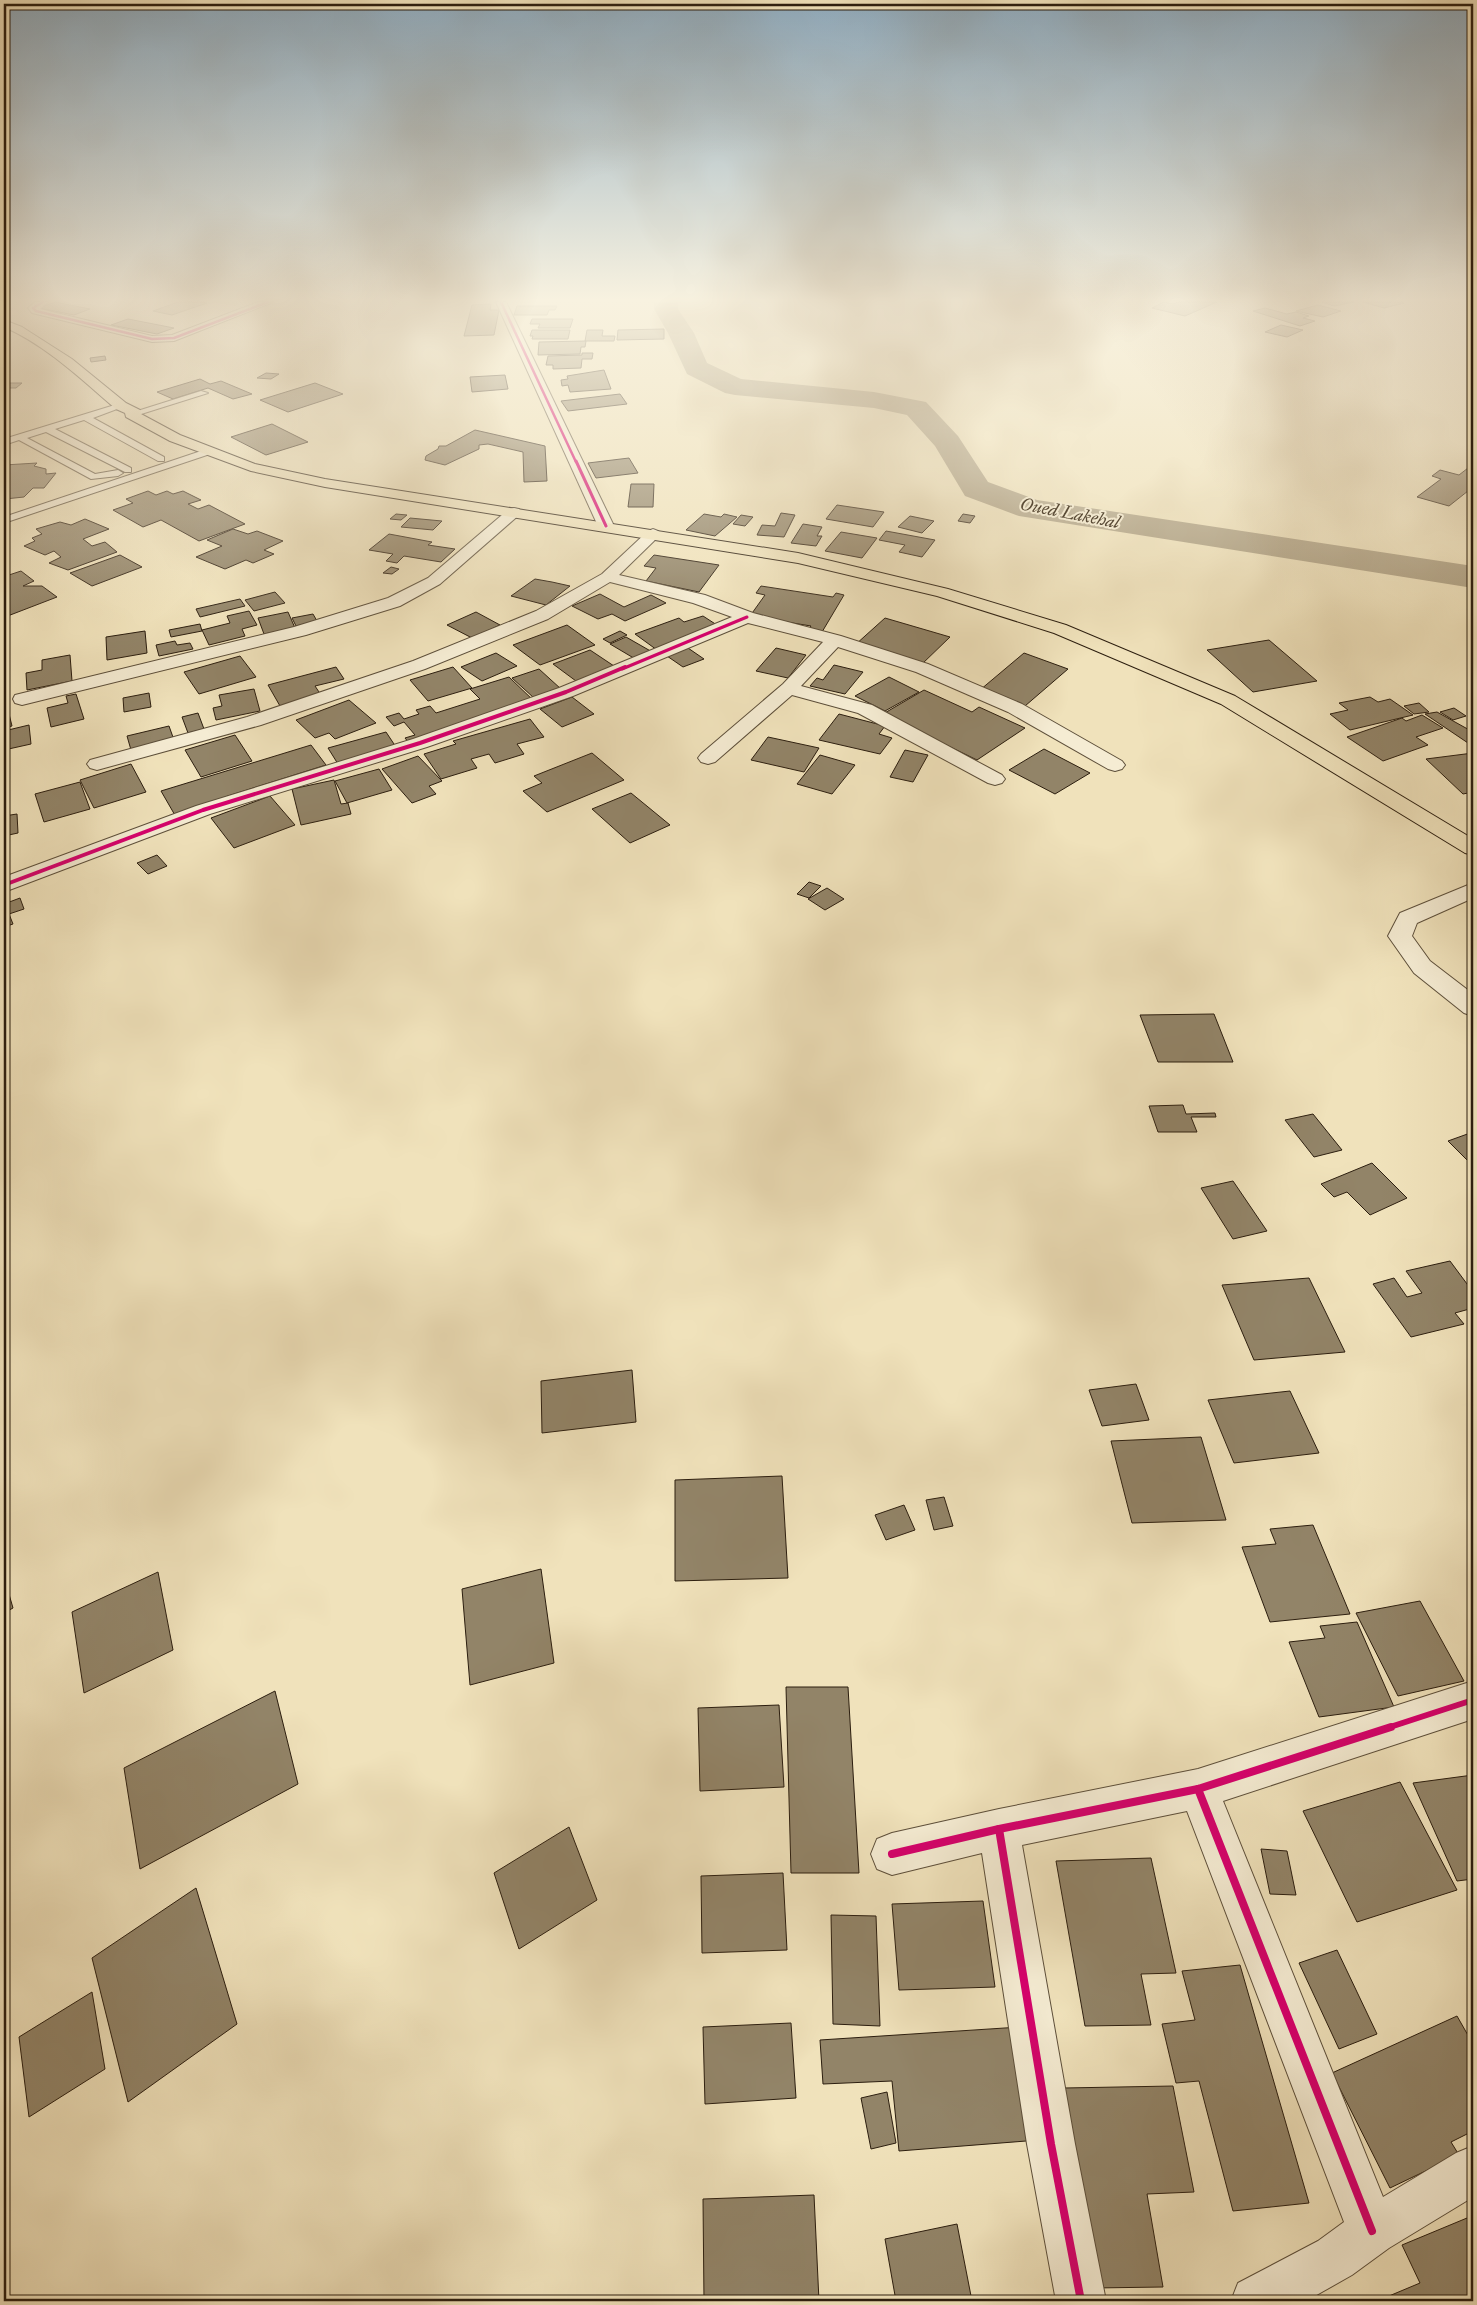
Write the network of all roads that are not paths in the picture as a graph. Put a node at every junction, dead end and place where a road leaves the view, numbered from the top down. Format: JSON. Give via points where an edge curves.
{"nodes":[{"id":1,"x":128,"y":409,"type":"edge"},
{"id":2,"x":125,"y":410,"type":"edge"},
{"id":3,"x":551,"y":410,"type":"edge"},
{"id":4,"x":85,"y":417,"type":"junction"},
{"id":5,"x":47,"y":429,"type":"junction"},
{"id":6,"x":19,"y":437,"type":"junction"},
{"id":7,"x":4,"y":442,"type":"edge"},
{"id":8,"x":204,"y":449,"type":"junction"},
{"id":9,"x":161,"y":459,"type":"junction"},
{"id":10,"x":128,"y":470,"type":"junction"},
{"id":11,"x":514,"y":512,"type":"junction"},
{"id":12,"x":4,"y":520,"type":"edge"},
{"id":13,"x":606,"y":526,"type":"junction"},
{"id":14,"x":653,"y":534,"type":"junction"},
{"id":15,"x":608,"y":578,"type":"junction"},
{"id":16,"x":747,"y":617,"type":"junction"},
{"id":17,"x":835,"y":640,"type":"junction"},
{"id":18,"x":789,"y":688,"type":"junction"},
{"id":19,"x":22,"y":699,"type":"dead end"},
{"id":20,"x":708,"y":758,"type":"dead end"},
{"id":21,"x":97,"y":764,"type":"dead end"},
{"id":22,"x":1115,"y":765,"type":"dead end"},
{"id":23,"x":995,"y":779,"type":"dead end"},
{"id":24,"x":1473,"y":848,"type":"edge"},
{"id":25,"x":4,"y":885,"type":"edge"},
{"id":26,"x":1473,"y":890,"type":"edge"},
{"id":27,"x":1473,"y":1007,"type":"edge"},
{"id":28,"x":1473,"y":1700,"type":"edge"},
{"id":29,"x":1198,"y":1789,"type":"junction"},
{"id":30,"x":999,"y":1829,"type":"junction"},
{"id":31,"x":892,"y":1854,"type":"dead end"},
{"id":32,"x":1473,"y":2170,"type":"edge"},
{"id":33,"x":1372,"y":2231,"type":"junction"},
{"id":34,"x":1081,"y":2301,"type":"edge"},
{"id":35,"x":1256,"y":2301,"type":"edge"}],
"edges":[{"from":1,"to":8,"type":"highway","via":[[175,438]]},
{"from":2,"to":4,"type":"lane"},
{"from":3,"to":13,"type":"street"},
{"from":4,"to":5,"type":"lane"},
{"from":4,"to":9,"type":"lane"},
{"from":5,"to":6,"type":"lane"},
{"from":5,"to":10,"type":"lane"},
{"from":6,"to":7,"type":"lane"},
{"from":6,"to":10,"type":"lane","via":[[94,477],[112,476]]},
{"from":8,"to":9,"type":"lane"},
{"from":8,"to":11,"type":"highway","via":[[252,467],[325,483]]},
{"from":8,"to":12,"type":"lane"},
{"from":9,"to":10,"type":"lane"},
{"from":11,"to":13,"type":"highway"},
{"from":11,"to":19,"type":"street","via":[[434,581],[394,602],[300,631]]},
{"from":13,"to":14,"type":"highway"},
{"from":14,"to":15,"type":"street"},
{"from":14,"to":24,"type":"highway","via":[[798,558],[942,592],[1060,629],[1228,700]]},
{"from":15,"to":16,"type":"street","via":[[699,599]]},
{"from":15,"to":21,"type":"street","via":[[542,615],[419,665],[254,721]]},
{"from":16,"to":17,"type":"street"},
{"from":16,"to":25,"type":"street","via":[[566,692],[420,743],[203,810]]},
{"from":17,"to":18,"type":"street"},
{"from":17,"to":22,"type":"street","via":[[922,668],[1015,708]]},
{"from":18,"to":20,"type":"street"},
{"from":18,"to":23,"type":"street","via":[[865,709]]},
{"from":26,"to":27,"type":"street","via":[[1408,918],[1400,936],[1422,967]]},
{"from":28,"to":29,"type":"street"},
{"from":29,"to":30,"type":"street"},
{"from":29,"to":33,"type":"street"},
{"from":30,"to":31,"type":"street"},
{"from":30,"to":34,"type":"street","via":[[1051,2144]]},
{"from":32,"to":33,"type":"street"},
{"from":33,"to":35,"type":"street","via":[[1335,2258]]}]}
